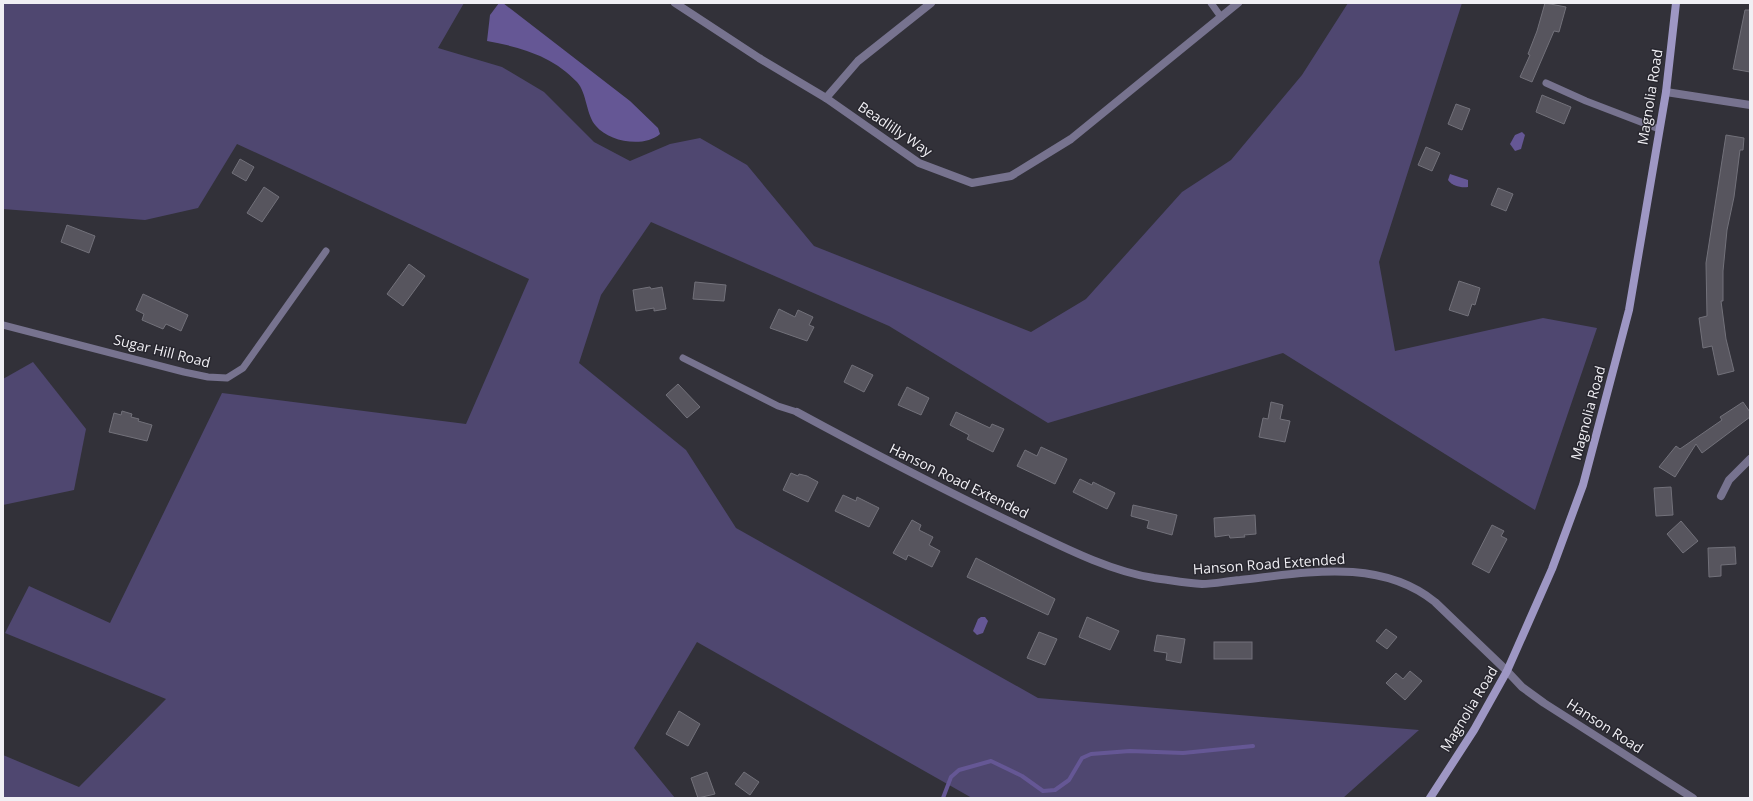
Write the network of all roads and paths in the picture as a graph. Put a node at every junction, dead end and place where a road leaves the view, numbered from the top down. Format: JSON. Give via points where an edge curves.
{"nodes":[{"id":1,"x":675,"y":3,"type":"edge"},
{"id":2,"x":931,"y":3,"type":"edge"},
{"id":3,"x":1211,"y":3,"type":"edge"},
{"id":4,"x":1238,"y":3,"type":"edge"},
{"id":5,"x":1676,"y":3,"type":"edge"},
{"id":6,"x":1221,"y":17,"type":"junction"},
{"id":7,"x":1546,"y":83,"type":"dead end"},
{"id":8,"x":1666,"y":92,"type":"junction"},
{"id":9,"x":826,"y":98,"type":"junction"},
{"id":10,"x":1750,"y":105,"type":"edge"},
{"id":11,"x":1659,"y":129,"type":"junction"},
{"id":12,"x":326,"y":251,"type":"dead end"},
{"id":13,"x":3,"y":325,"type":"edge"},
{"id":14,"x":683,"y":358,"type":"dead end"},
{"id":15,"x":796,"y":412,"type":"joint"},
{"id":16,"x":1750,"y":459,"type":"edge"},
{"id":17,"x":1721,"y":496,"type":"dead end"},
{"id":18,"x":1508,"y":671,"type":"junction"},
{"id":19,"x":1430,"y":798,"type":"edge"},
{"id":20,"x":1693,"y":798,"type":"edge"}],
"edges":[{"from":1,"to":9,"type":"street","name":"Beadlilly Way"},
{"from":2,"to":9,"type":"street","via":[[858,61]]},
{"from":3,"to":6,"type":"lane"},
{"from":4,"to":6,"type":"street","name":"Beadlilly Way"},
{"from":5,"to":8,"type":"main road","name":"Magnolia Road"},
{"from":6,"to":9,"type":"street","name":"Beadlilly Way","via":[[1071,139],[1011,176],[972,183],[919,163]]},
{"from":7,"to":11,"type":"lane"},
{"from":8,"to":10,"type":"street"},
{"from":8,"to":11,"type":"main road","name":"Magnolia Road"},
{"from":11,"to":18,"type":"main road","name":"Magnolia Road","via":[[1629,310],[1583,485],[1552,569]]},
{"from":12,"to":13,"type":"lane","name":"Sugar Hill Road","via":[[243,368],[227,378],[184,372]]},
{"from":14,"to":15,"type":"lane","via":[[778,406]]},
{"from":15,"to":18,"type":"street","name":"Hanson Road Extended","via":[[915,476],[1076,553],[1129,573],[1203,584],[1350,571],[1404,584],[1435,602]]},
{"from":16,"to":17,"type":"street","via":[[1728,480]]},
{"from":18,"to":19,"type":"main road","name":"Magnolia Road"},
{"from":18,"to":20,"type":"street","name":"Hanson Road","via":[[1522,687],[1544,703]]}]}
